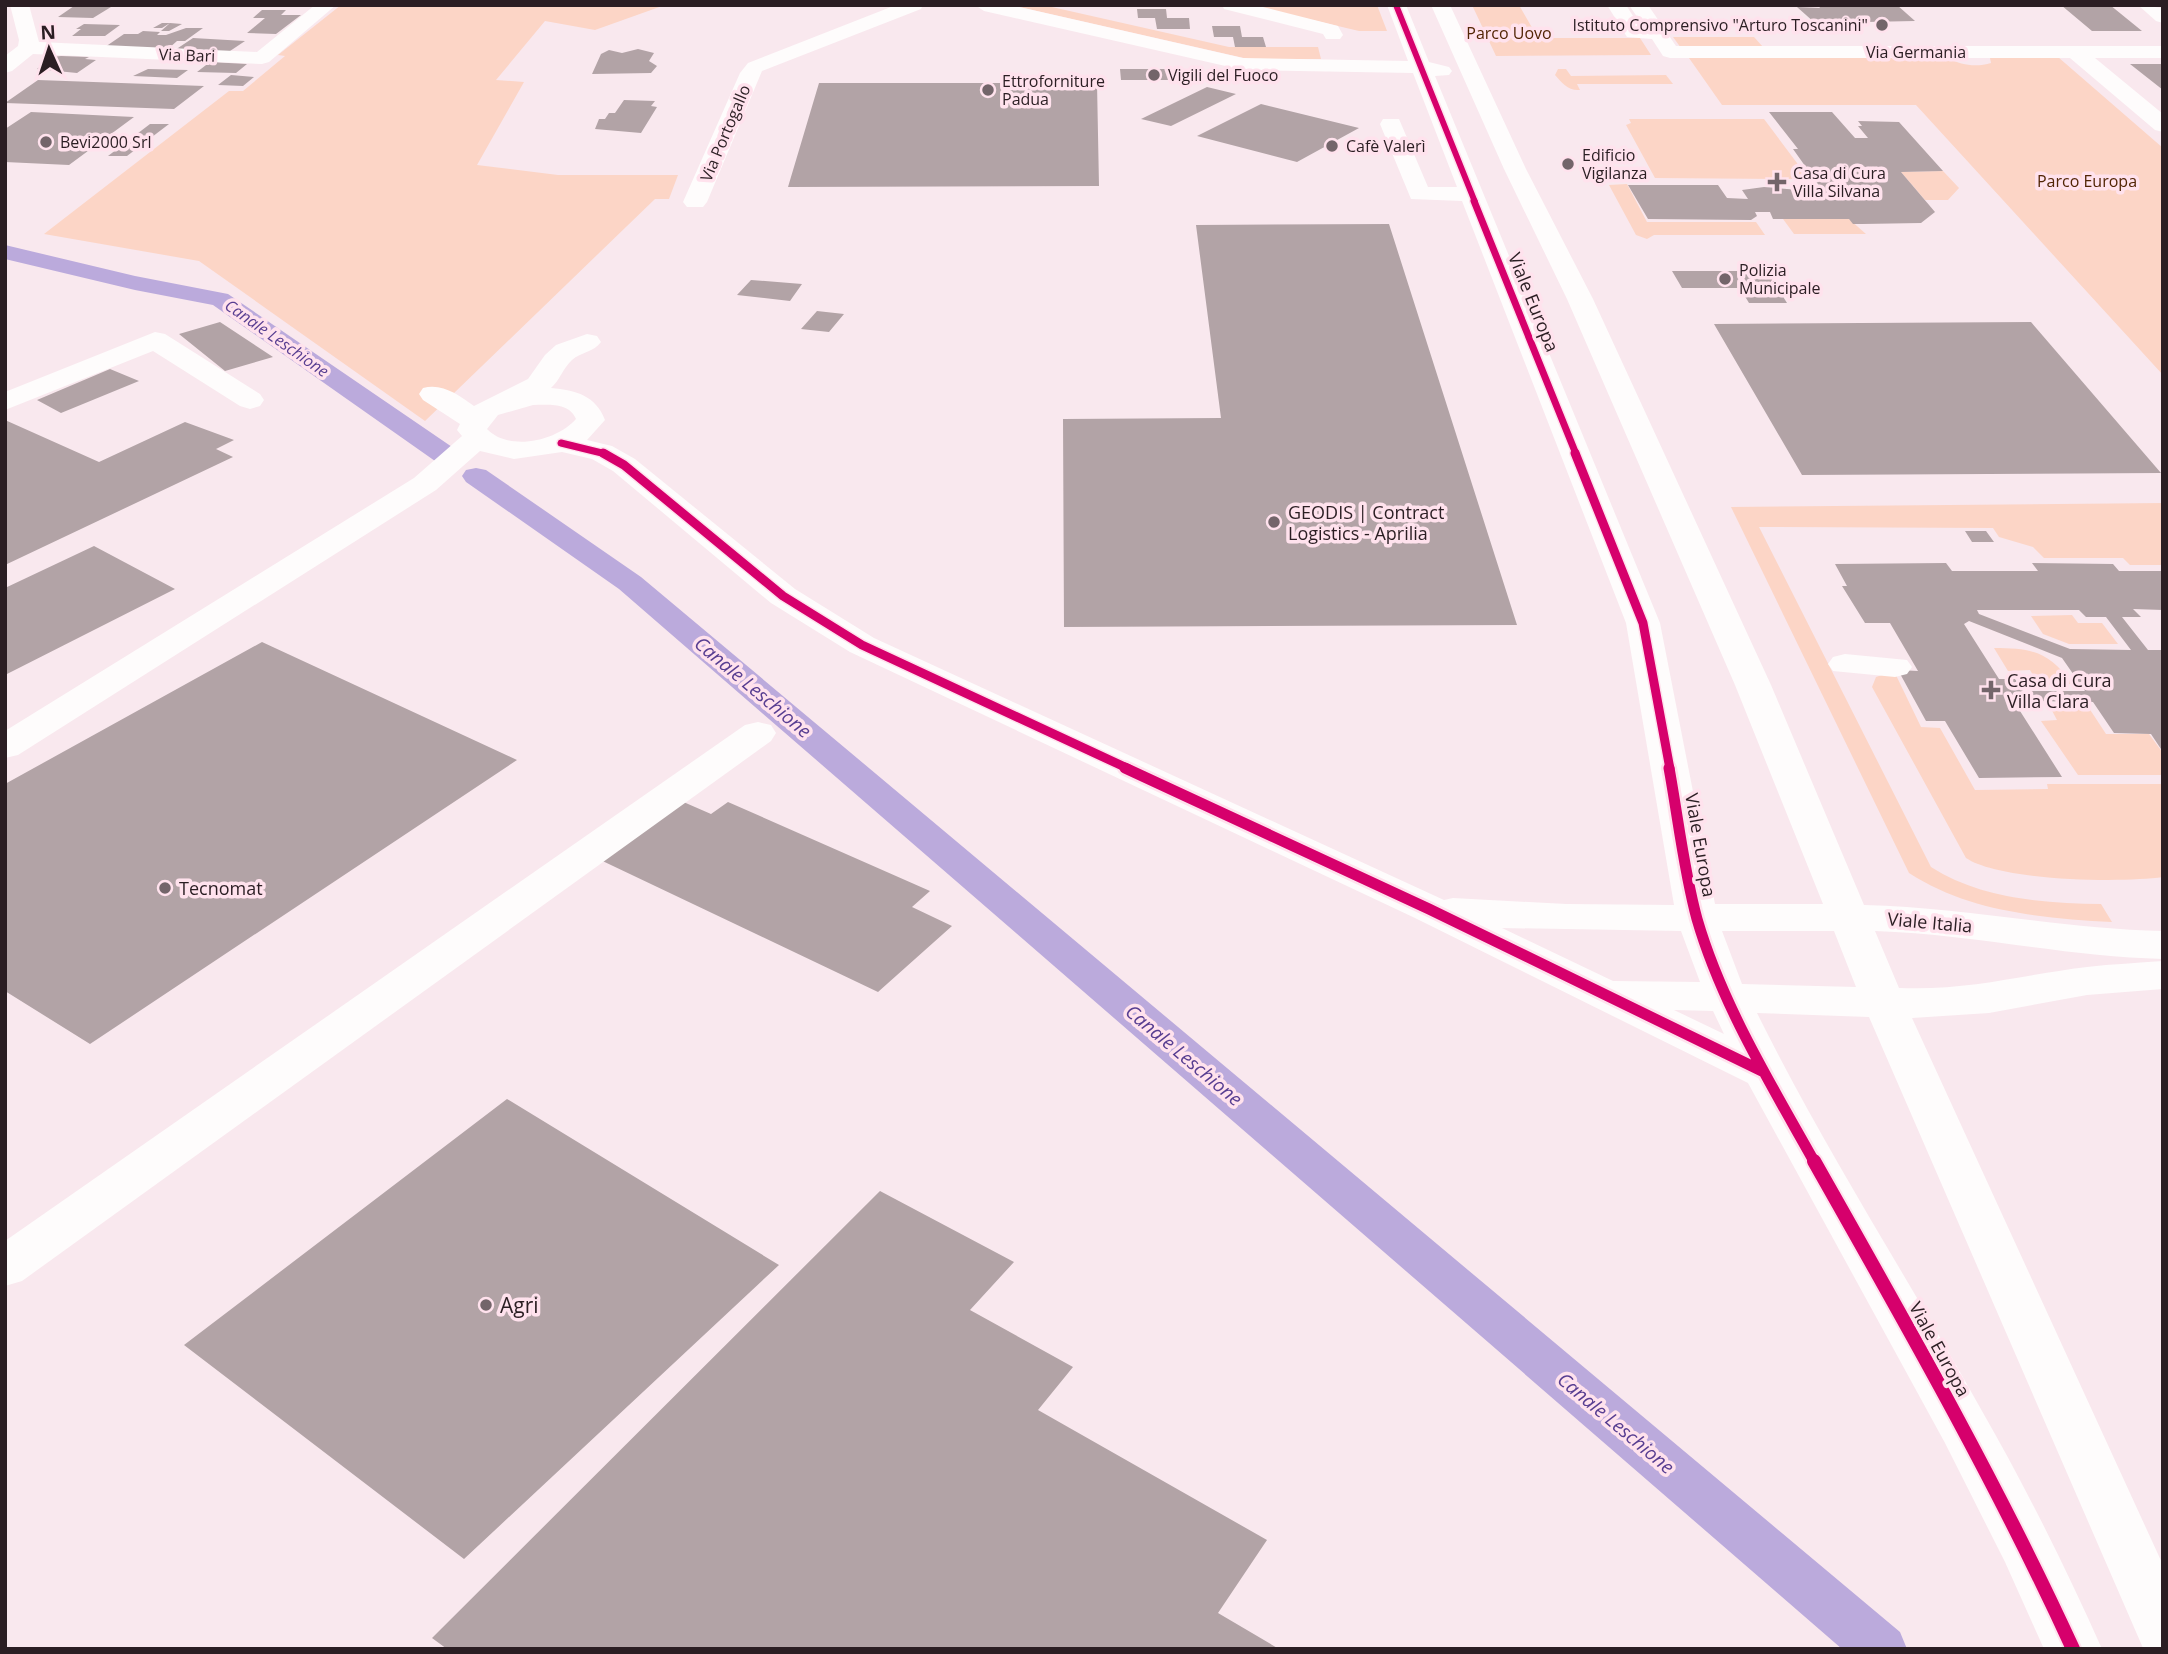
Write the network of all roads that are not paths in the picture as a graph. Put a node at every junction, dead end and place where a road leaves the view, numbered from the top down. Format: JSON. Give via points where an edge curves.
{"nodes":[{"id":1,"x":17,"y":5,"type":"edge"},
{"id":2,"x":327,"y":5,"type":"edge"},
{"id":3,"x":984,"y":5,"type":"edge"},
{"id":4,"x":1231,"y":5,"type":"edge"},
{"id":5,"x":1396,"y":5,"type":"edge"},
{"id":6,"x":1440,"y":5,"type":"edge"},
{"id":7,"x":1616,"y":5,"type":"edge"},
{"id":8,"x":1638,"y":5,"type":"edge"},
{"id":9,"x":2147,"y":5,"type":"edge"},
{"id":10,"x":5,"y":6,"type":"edge"},
{"id":11,"x":904,"y":6,"type":"edge"},
{"id":12,"x":2163,"y":17,"type":"edge"},
{"id":13,"x":1658,"y":33,"type":"junction"},
{"id":14,"x":1333,"y":35,"type":"dead end"},
{"id":15,"x":28,"y":48,"type":"junction"},
{"id":16,"x":2163,"y":51,"type":"edge"},
{"id":17,"x":2075,"y":52,"type":"junction"},
{"id":18,"x":5,"y":67,"type":"edge"},
{"id":19,"x":1420,"y":67,"type":"junction"},
{"id":20,"x":1467,"y":68,"type":"junction"},
{"id":21,"x":1391,"y":124,"type":"dead end"},
{"id":22,"x":2163,"y":125,"type":"edge"},
{"id":23,"x":1473,"y":194,"type":"junction"},
{"id":24,"x":695,"y":202,"type":"dead end"},
{"id":25,"x":440,"y":398,"type":"dead end"},
{"id":26,"x":250,"y":400,"type":"dead end"},
{"id":27,"x":5,"y":402,"type":"edge"},
{"id":28,"x":587,"y":412,"type":"junction"},
{"id":29,"x":490,"y":416,"type":"junction"},
{"id":30,"x":561,"y":443,"type":"junction"},
{"id":31,"x":522,"y":450,"type":"junction"},
{"id":32,"x":624,"y":465,"type":"junction"},
{"id":33,"x":425,"y":484,"type":"junction"},
{"id":34,"x":1845,"y":664,"type":"dead end"},
{"id":35,"x":1895,"y":667,"type":"dead end"},
{"id":36,"x":758,"y":733,"type":"dead end"},
{"id":37,"x":5,"y":747,"type":"edge"},
{"id":38,"x":1429,"y":909,"type":"junction"},
{"id":39,"x":1849,"y":918,"type":"junction"},
{"id":40,"x":1697,"y":919,"type":"junction"},
{"id":41,"x":2163,"y":945,"type":"edge"},
{"id":42,"x":2163,"y":975,"type":"edge"},
{"id":43,"x":1605,"y":994,"type":"junction"},
{"id":44,"x":1728,"y":998,"type":"junction"},
{"id":45,"x":1884,"y":1003,"type":"junction"},
{"id":46,"x":1764,"y":1072,"type":"junction"},
{"id":47,"x":5,"y":1267,"type":"edge"},
{"id":48,"x":2163,"y":1629,"type":"edge"},
{"id":49,"x":2073,"y":1649,"type":"edge"}],
"edges":[{"from":1,"to":10,"type":"street"},
{"from":1,"to":15,"type":"street"},
{"from":2,"to":15,"type":"street","name":"Via Bari","via":[[262,58]]},
{"from":3,"to":19,"type":"street","via":[[1243,64],[1325,71]]},
{"from":4,"to":14,"type":"street","via":[[1331,30]]},
{"from":5,"to":19,"type":"street","name":"Viale Europa"},
{"from":6,"to":20,"type":"street"},
{"from":7,"to":13,"type":"street","via":[[1634,33]]},
{"from":8,"to":13,"type":"street"},
{"from":9,"to":12,"type":"street"},
{"from":11,"to":24,"type":"street","name":"Via Portogallo","via":[[755,67]]},
{"from":13,"to":17,"type":"street","name":"Via Germania","via":[[1670,52]]},
{"from":15,"to":18,"type":"street"},
{"from":16,"to":17,"type":"street","name":"Via Germania"},
{"from":17,"to":22,"type":"street"},
{"from":19,"to":20,"type":"street"},
{"from":19,"to":23,"type":"street","name":"Viale Europa"},
{"from":20,"to":39,"type":"street","via":[[1590,323],[1753,685]]},
{"from":21,"to":23,"type":"street","via":[[1419,194]]},
{"from":23,"to":40,"type":"street","name":"Viale Europa","via":[[1643,624]]},
{"from":25,"to":29,"type":"street"},
{"from":26,"to":27,"type":"street","via":[[155,340]]},
{"from":28,"to":29,"type":"street","via":[[552,396]]},
{"from":28,"to":29,"type":"street","via":[[573,384],[575,366],[595,334],[566,351],[538,385]]},
{"from":28,"to":30,"type":"street","via":[[586,428]]},
{"from":28,"to":32,"type":"street"},
{"from":29,"to":31,"type":"street","via":[[495,446]]},
{"from":29,"to":33,"type":"street"},
{"from":30,"to":31,"type":"street"},
{"from":30,"to":32,"type":"street","via":[[602,452]]},
{"from":31,"to":33,"type":"street","via":[[457,469]]},
{"from":32,"to":38,"type":"street","via":[[783,596],[862,645]]},
{"from":33,"to":37,"type":"street"},
{"from":34,"to":35,"type":"street"},
{"from":36,"to":47,"type":"street"},
{"from":38,"to":40,"type":"street","name":"Viale Italia","via":[[1552,919]]},
{"from":38,"to":43,"type":"street"},
{"from":39,"to":40,"type":"street","name":"Viale Italia"},
{"from":39,"to":41,"type":"street","name":"Viale Italia","via":[[1936,921],[2073,941]]},
{"from":39,"to":45,"type":"street"},
{"from":40,"to":44,"type":"street","name":"Viale Europa"},
{"from":42,"to":45,"type":"street","via":[[2087,981],[1972,1001]]},
{"from":43,"to":44,"type":"street"},
{"from":43,"to":46,"type":"street"},
{"from":44,"to":45,"type":"street"},
{"from":44,"to":46,"type":"street","name":"Viale Europa"},
{"from":45,"to":48,"type":"street"},
{"from":46,"to":49,"type":"street","name":"Viale Europa","via":[[1983,1461]]}]}
